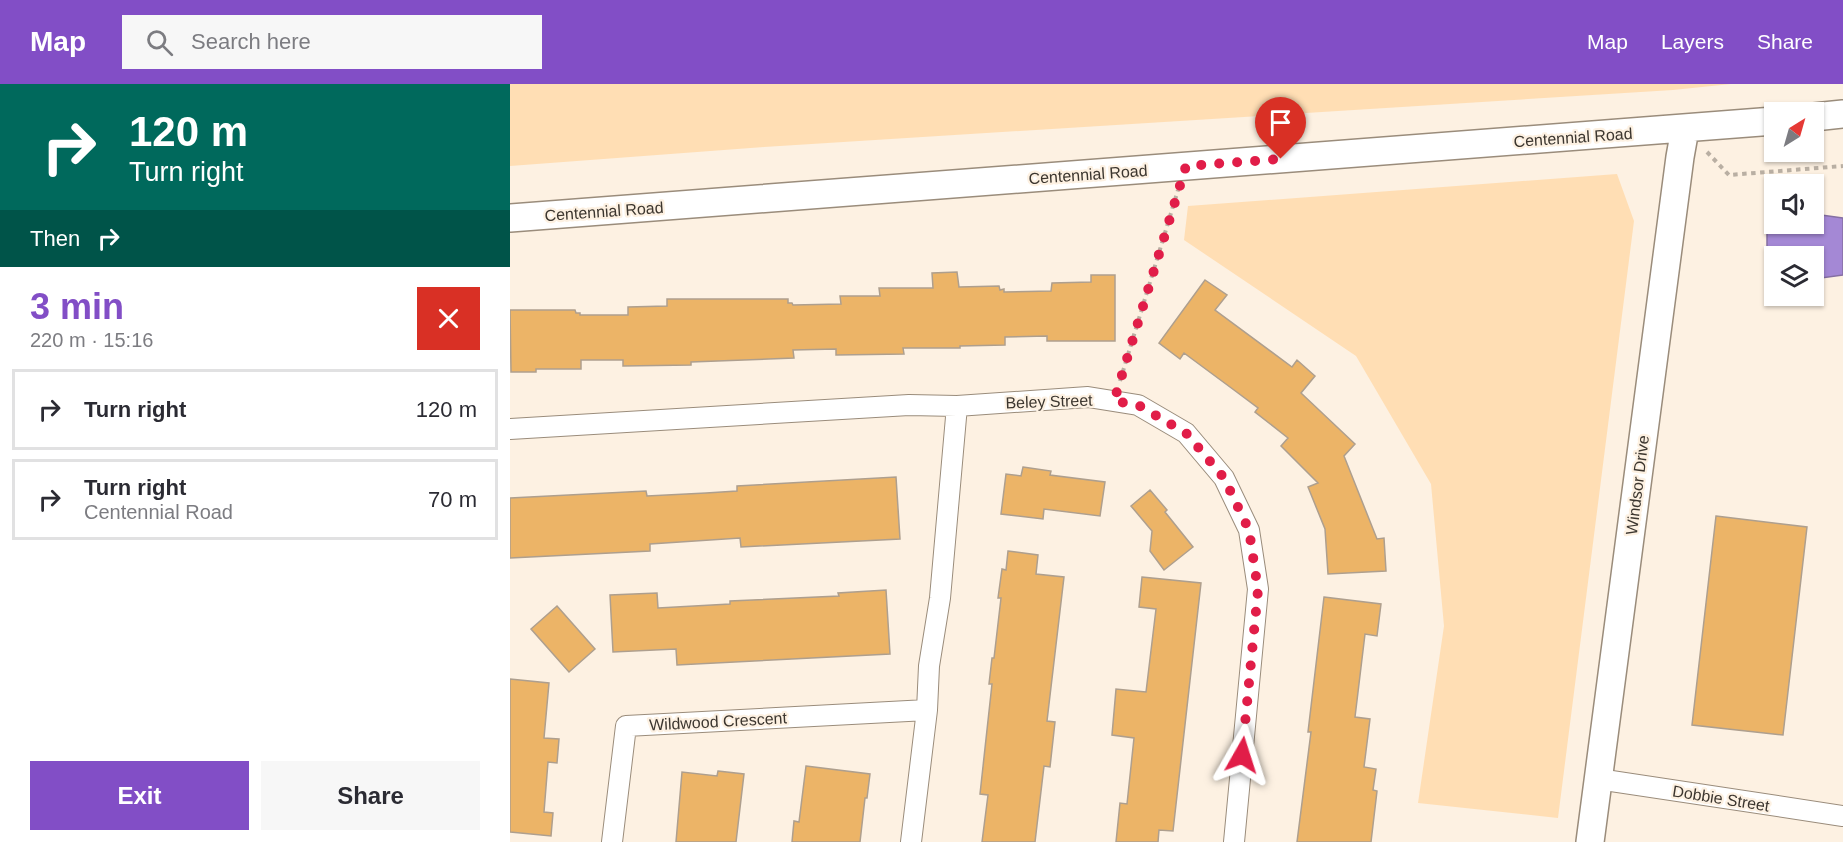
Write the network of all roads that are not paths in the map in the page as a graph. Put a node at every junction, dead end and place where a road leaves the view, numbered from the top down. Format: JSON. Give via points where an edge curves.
{"nodes":[{"id":1,"x":1843,"y":114,"type":"edge"},
{"id":2,"x":1824,"y":116,"type":"edge"},
{"id":3,"x":1764,"y":122,"type":"edge"},
{"id":4,"x":1685,"y":129,"type":"junction"},
{"id":5,"x":510,"y":218,"type":"edge"},
{"id":6,"x":957,"y":406,"type":"junction"},
{"id":7,"x":510,"y":429,"type":"edge"},
{"id":8,"x":927,"y":710,"type":"junction"},
{"id":9,"x":1598,"y":779,"type":"junction"},
{"id":10,"x":1843,"y":816,"type":"edge"},
{"id":11,"x":612,"y":842,"type":"edge"},
{"id":12,"x":912,"y":842,"type":"edge"},
{"id":13,"x":1233,"y":842,"type":"edge"},
{"id":14,"x":1590,"y":842,"type":"edge"}],
"edges":[{"from":1,"to":2,"type":"main road"},
{"from":3,"to":4,"type":"main road","name":"Centennial Road"},
{"from":4,"to":5,"type":"main road","name":"Centennial Road"},
{"from":4,"to":9,"type":"main road","name":"Windsor Drive"},
{"from":6,"to":7,"type":"street","name":"Beley Street","via":[[909,405]]},
{"from":6,"to":8,"type":"street"},
{"from":6,"to":13,"type":"street","name":"Beley Street","via":[[1088,397],[1138,405],[1186,433],[1224,478],[1249,530],[1258,590]]},
{"from":8,"to":11,"type":"street","name":"Wildwood Crescent","via":[[626,726]]},
{"from":8,"to":12,"type":"street"},
{"from":9,"to":10,"type":"street","name":"Dobbie Street"},
{"from":9,"to":14,"type":"main road","name":"Windsor Drive"}]}
